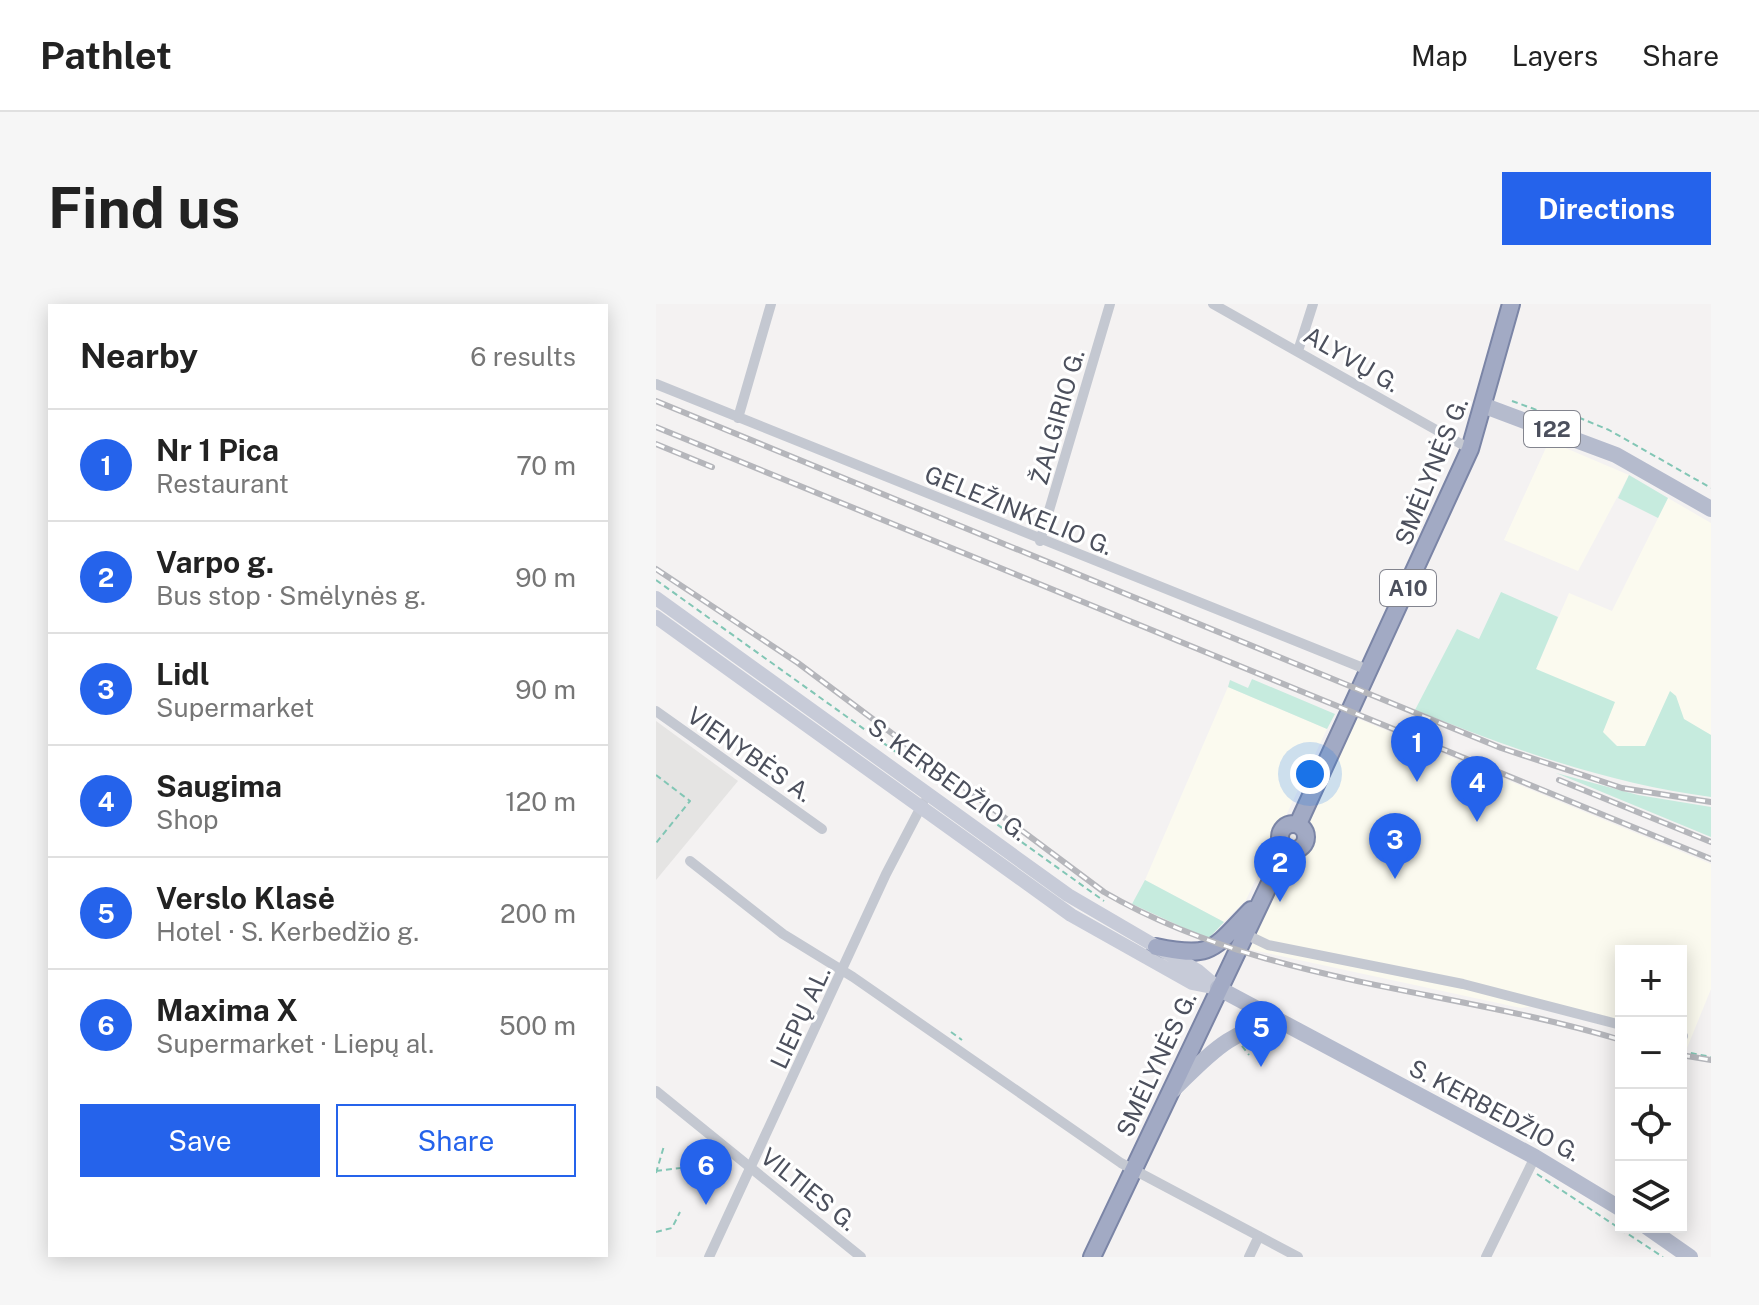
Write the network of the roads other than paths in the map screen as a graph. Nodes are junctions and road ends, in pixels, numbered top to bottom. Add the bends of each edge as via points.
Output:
1 (771, 304) edge
2 (1110, 304) edge
3 (1213, 304) edge
4 (1313, 304) edge
5 (1511, 304) edge
6 (1298, 351) junction
7 (656, 384) edge
8 (1485, 406) junction
9 (738, 418) junction
10 (1470, 449) junction
11 (1711, 509) edge
12 (1040, 541) junction
13 (656, 598) edge
14 (656, 617) edge
15 (1368, 670) junction
16 (656, 711) edge
17 (925, 801) junction
18 (822, 829) dead end
19 (690, 861) dead end
20 (1261, 900) junction
21 (1245, 934) junction
22 (1156, 947) junction
23 (844, 971) junction
24 (1218, 988) junction
25 (1615, 1023) edge
26 (1284, 1024) junction
27 (656, 1091) edge
28 (1168, 1094) junction
29 (1532, 1163) junction
30 (752, 1169) junction
31 (1132, 1171) junction
32 (1615, 1206) edge
33 (1656, 1233) edge
34 (1259, 1236) junction
35 (709, 1257) edge
36 (861, 1257) edge
37 (1092, 1257) edge
38 (1249, 1257) edge
39 (1298, 1257) edge
40 (1486, 1257) edge
41 (1690, 1257) edge

1 - 9 street
2 - 12 street, ŽALGIRIO G.
3 - 6 street, ALYVŲ G.
4 - 6 street
5 - 8 highway, SMĖLYNĖS G. / A10
6 - 10 street, ALYVŲ G.
7 - 9 street, GELEŽINKELIO G.
8 - 10 highway, SMĖLYNĖS G. / A10
8 - 11 main road, 122 via 1616,455
9 - 12 street, GELEŽINKELIO G.
10 - 15 highway, SMĖLYNĖS G. / A10
12 - 15 street, GELEŽINKELIO G.
13 - 17 main road, S. KERBEDŽIO G.
14 - 17 main road, S. KERBEDŽIO G.
15 - 20 highway, SMĖLYNĖS G. / A10 via 1298,824 1306,841 1298,850 1286,849
16 - 18 street, VIENYBĖS A.
17 - 22 main road, S. KERBEDŽIO G.
17 - 23 street, LIEPŲ AL.
17 - 24 main road, S. KERBEDŽIO G. via 1107,938 1192,983
19 - 23 street via 783,934
20 - 21 highway, SMĖLYNĖS G. / A10
20 - 22 highway via 1206,952
21 - 24 highway, SMĖLYNĖS G. / A10
21 - 25 street via 1268,945 1463,984
22 - 24 main road, S. KERBEDŽIO G.
23 - 30 street, LIEPŲ AL.
23 - 31 street
24 - 26 main road, S. KERBEDŽIO G.
24 - 28 highway, SMĖLYNĖS G. / A10
26 - 28 main road via 1254,1026 1237,1034
26 - 29 main road, S. KERBEDŽIO G.
27 - 30 street, VILTIES G.
28 - 31 highway, SMĖLYNĖS G. / A10
29 - 32 main road, S. KERBEDŽIO G.
29 - 40 street
30 - 35 street, LIEPŲ AL.
30 - 36 street, VILTIES G.
31 - 34 street
31 - 37 highway, SMĖLYNĖS G. / A10
33 - 41 main road
34 - 38 street
34 - 39 street

